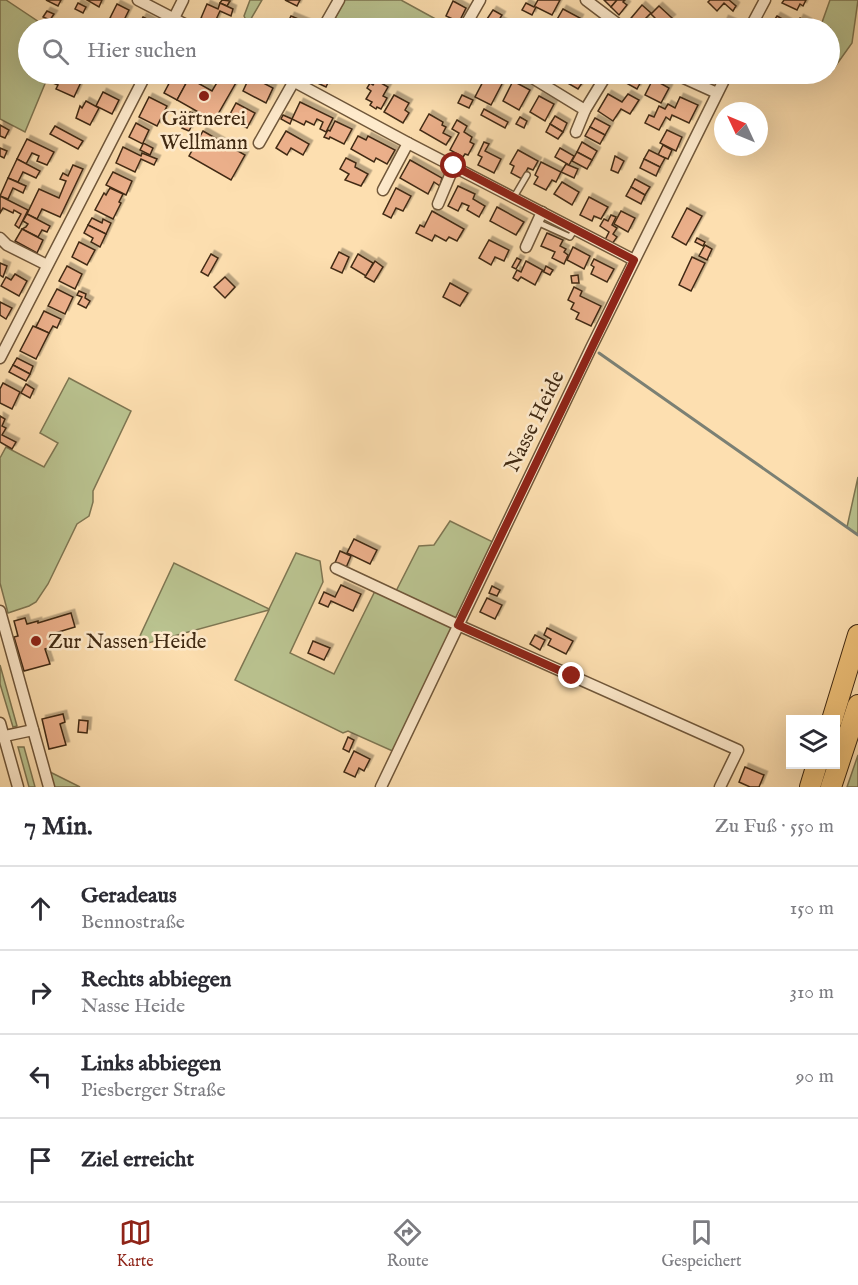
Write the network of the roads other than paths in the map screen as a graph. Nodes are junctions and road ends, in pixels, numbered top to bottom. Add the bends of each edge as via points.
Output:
1 (138, 0) edge
2 (183, 0) edge
3 (339, 0) edge
4 (480, 0) edge
5 (586, 0) edge
6 (765, 0) edge
7 (163, 18) edge
8 (174, 18) edge
9 (329, 18) edge
10 (470, 18) edge
11 (609, 18) edge
12 (755, 18) edge
13 (141, 84) edge
14 (292, 84) edge
15 (308, 84) edge
16 (542, 84) edge
17 (601, 84) edge
18 (697, 84) edge
19 (722, 84) edge
20 (717, 93) junction
21 (585, 110) junction
22 (576, 132) dead end
23 (259, 143) dead end
24 (408, 143) junction
25 (454, 166) junction
26 (528, 175) dead end
27 (383, 190) dead end
28 (514, 197) junction
29 (438, 204) dead end
30 (539, 217) junction
31 (0, 238) edge
32 (526, 247) dead end
33 (634, 260) junction
34 (47, 265) junction
35 (0, 358) edge
36 (336, 568) dead end
37 (0, 611) edge
38 (458, 625) junction
39 (858, 635) edge
40 (858, 705) edge
41 (834, 715) edge
42 (0, 723) edge
43 (33, 730) junction
44 (2, 737) edge
45 (816, 769) edge
46 (18, 787) edge
47 (49, 787) edge
48 (381, 787) edge
49 (720, 787) edge
50 (810, 787) edge
51 (831, 787) edge

1 - 7 street
2 - 8 street
3 - 9 street
4 - 10 street
5 - 11 street
6 - 12 street
13 - 34 street
14 - 23 street
15 - 24 street
16 - 21 street
17 - 21 street
18 - 20 street
19 - 20 street, Nasse Heide
20 - 33 street, Nasse Heide
21 - 22 street
24 - 25 street
24 - 27 street
25 - 28 street
25 - 29 street
26 - 28 lane
28 - 30 street
30 - 32 street
30 - 33 street via 575,229
31 - 34 street
33 - 38 street, Nasse Heide
34 - 35 street
36 - 38 street
37 - 43 street
38 - 48 street, Nasse Heide
38 - 49 street via 738,750
39 - 41 highway
40 - 51 highway
42 - 44 street
43 - 44 street
43 - 47 street
44 - 46 street
45 - 50 highway

